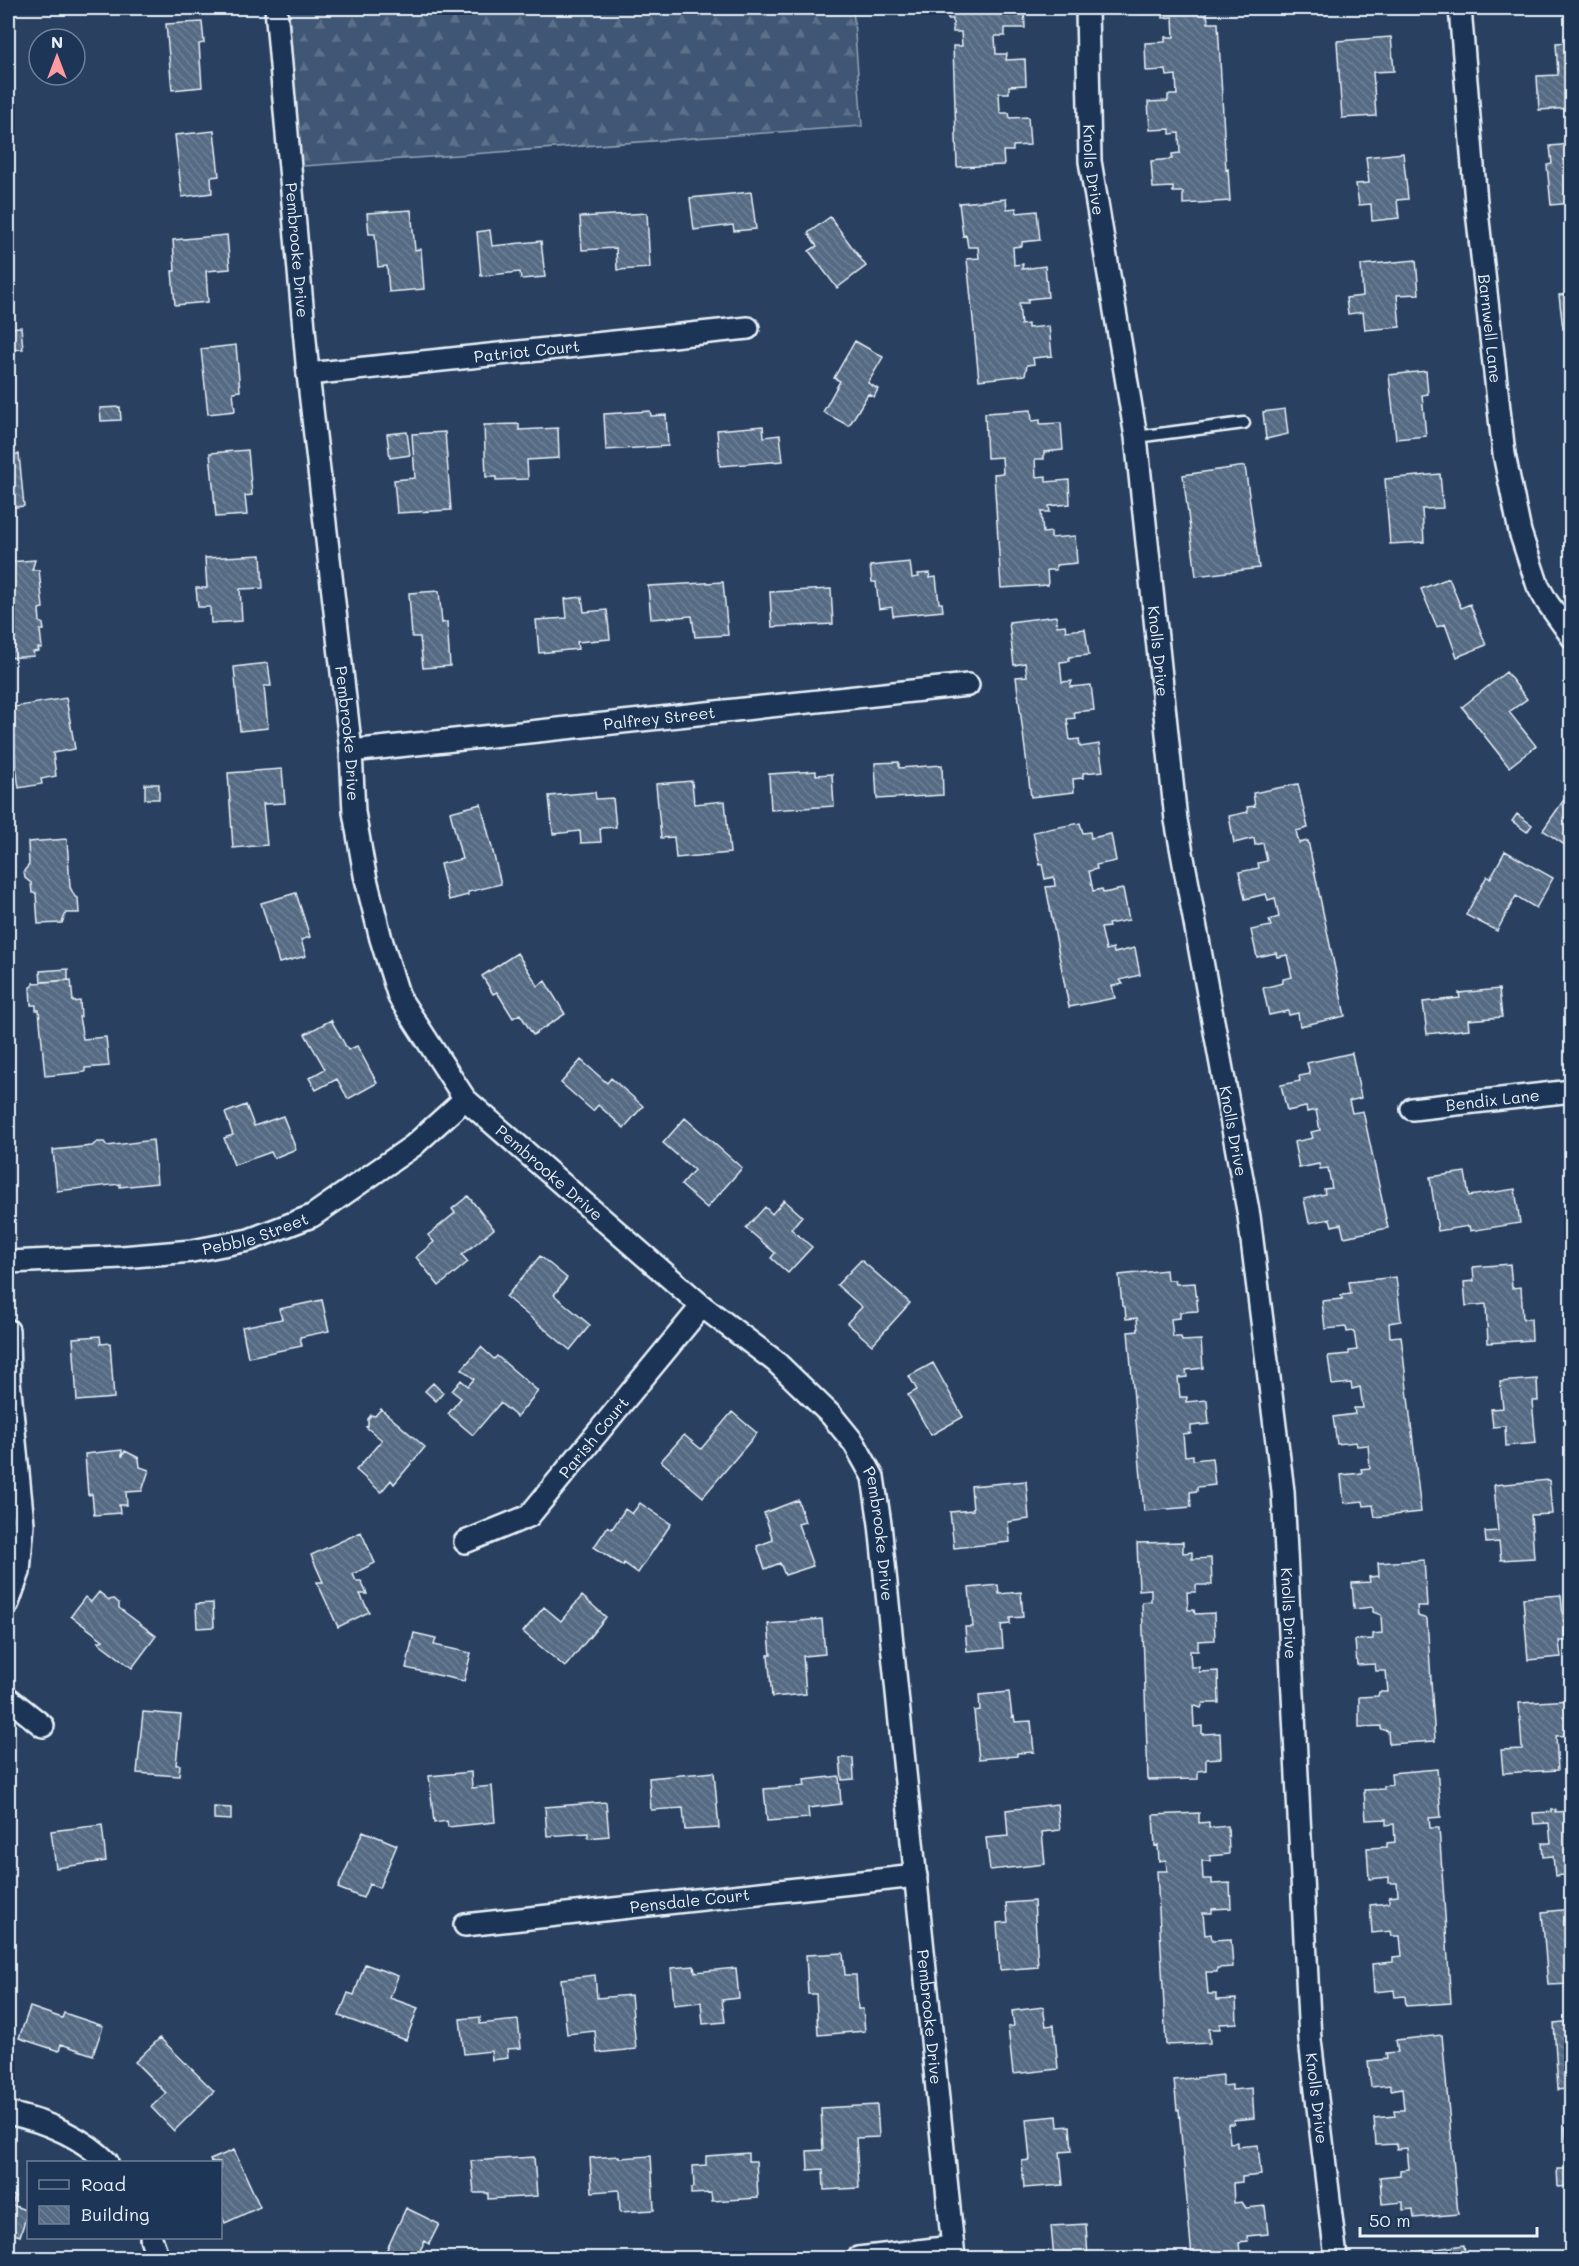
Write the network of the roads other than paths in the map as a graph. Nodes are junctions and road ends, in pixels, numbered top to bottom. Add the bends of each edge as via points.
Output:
1 (276, 8) edge
2 (1088, 8) edge
3 (1460, 8) edge
4 (748, 328) dead end
5 (308, 374) junction
6 (1244, 423) dead end
7 (1136, 437) junction
8 (1572, 637) edge
9 (969, 685) dead end
10 (351, 751) junction
11 (1572, 1091) edge
12 (465, 1099) junction
13 (1412, 1109) dead end
14 (8, 1262) edge
15 (702, 1306) junction
16 (8, 1330) edge
17 (465, 1542) dead end
18 (8, 1603) edge
19 (8, 1698) edge
20 (43, 1726) dead end
21 (916, 1876) junction
22 (465, 1925) dead end
23 (8, 2113) edge
24 (105, 2161) edge
25 (151, 2239) edge
26 (953, 2253) edge
27 (158, 2259) edge
28 (858, 2259) edge
29 (1336, 2259) edge

1 - 5 street, Pembrooke Drive
2 - 7 street, Knolls Drive via 1090,160
3 - 8 street, Barnwell Lane via 1476,202 1504,454 1515,515 1538,586
4 - 5 street, Patriot Court
5 - 10 street, Pembrooke Drive
6 - 7 lane
7 - 29 street, Knolls Drive via 1176,820 1249,1216 1283,1491 1310,2040
9 - 10 street, Palfrey Street
10 - 12 street, Pembrooke Drive via 354,812 365,875 399,997
11 - 13 street, Bendix Lane
12 - 14 street, Pebble Street via 413,1146 312,1216 249,1240 192,1251
12 - 15 street, Pembrooke Drive
15 - 17 street, Parish Court via 529,1516
15 - 21 street, Pembrooke Drive via 775,1361 832,1416 854,1443 873,1477
16 - 18 street via 23,1524 19,1572
19 - 20 street
21 - 22 street, Pensdale Court
21 - 26 street, Pembrooke Drive
23 - 24 street via 62,2130 94,2149
25 - 27 street
26 - 28 street

